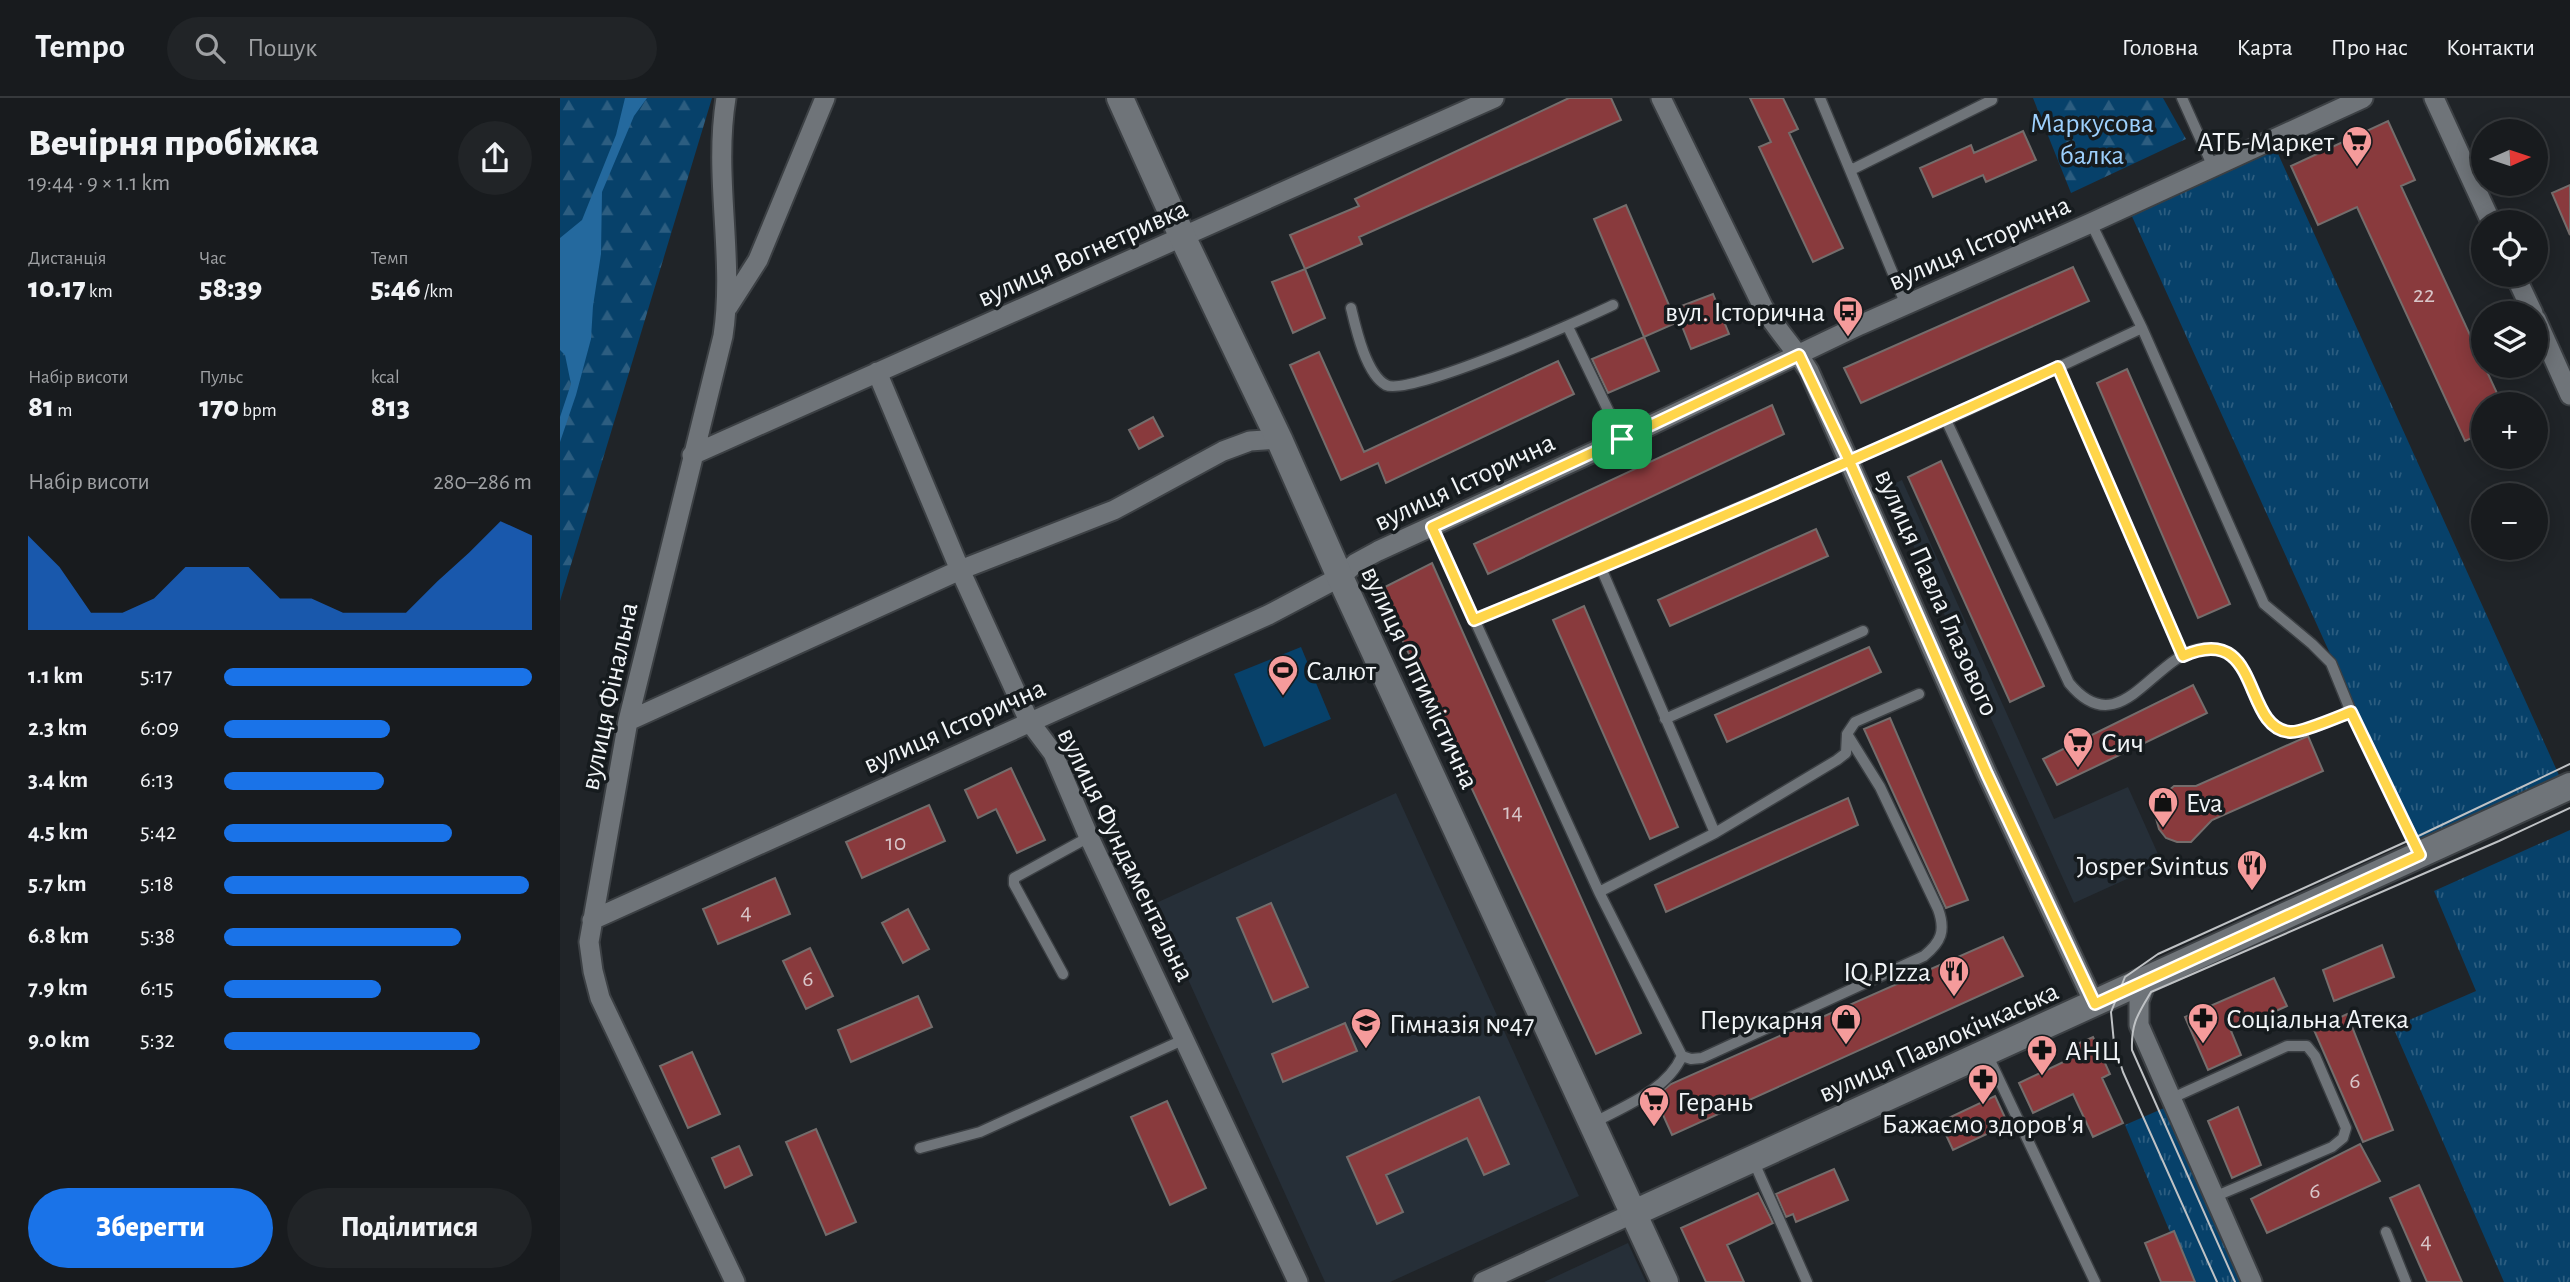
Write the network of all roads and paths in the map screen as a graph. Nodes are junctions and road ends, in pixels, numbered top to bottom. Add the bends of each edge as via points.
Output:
1 (726, 98) edge
2 (824, 98) edge
3 (1119, 98) edge
4 (1494, 98) edge
5 (1661, 98) edge
6 (1820, 98) edge
7 (2182, 98) edge
8 (2363, 98) edge
9 (2434, 98) edge
10 (1992, 100) dead end
11 (2214, 168) junction
12 (1851, 170) junction
13 (2485, 210) edge
14 (2091, 223) junction
15 (1183, 238) junction
16 (1613, 305) dead end
17 (1906, 305) junction
18 (728, 307) junction
19 (1351, 308) dead end
20 (1568, 327) junction
21 (2142, 328) junction
22 (2548, 343) edge
23 (1799, 355) junction
24 (2058, 367) junction
25 (877, 372) junction
26 (2567, 382) edge
27 (1946, 420) junction
28 (1279, 439) junction
29 (1622, 439) junction
30 (692, 455) junction
31 (1849, 460) junction
32 (1432, 527) junction
33 (1601, 568) junction
34 (960, 570) junction
35 (1340, 577) junction
36 (1474, 620) junction
37 (1863, 631) dead end
38 (2183, 656) junction
39 (1919, 694) dead end
40 (2351, 712) junction
41 (1665, 719) junction
42 (628, 721) junction
43 (1029, 721) junction
44 (1846, 734) junction
45 (2570, 786) edge
46 (1716, 833) junction
47 (1089, 837) junction
48 (2420, 855) junction
49 (1599, 892) junction
50 (592, 920) junction
51 (1063, 974) dead end
52 (2146, 982) junction
53 (2095, 1004) junction
54 (1185, 1039) junction
55 (1987, 1054) junction
56 (1682, 1056) junction
57 (2170, 1099) junction
58 (1592, 1123) junction
59 (920, 1148) dead end
60 (1753, 1160) junction
61 (2214, 1198) junction
62 (1634, 1213) junction
63 (2386, 1232) dead end
64 (735, 1282) edge
65 (1298, 1282) edge
66 (1483, 1282) edge
67 (1665, 1282) edge
68 (1807, 1282) edge
69 (2095, 1282) edge
70 (2252, 1282) edge
71 (2406, 1282) edge

1 - 18 street, вулиця Фінальна via 721,168
2 - 18 street, вулиця Фінальна via 758,260
3 - 15 street, вулиця Оптимістична
4 - 15 street, вулиця Вогнетривка
5 - 23 street, вулиця Павла Глазового via 1763,307
6 - 12 lane
7 - 11 lane
8 - 11 street, вулиця Історична
9 - 13 street
10 - 12 lane
11 - 14 street, вулиця Історична
12 - 17 lane
14 - 17 street, вулиця Історична
14 - 21 lane
15 - 25 street, вулиця Вогнетривка
15 - 28 street, вулиця Оптимістична
16 - 20 lane
17 - 23 street, вулиця Історична
18 - 30 street, вулиця Фінальна
19 - 20 lane via 1373,371 1390,387 1418,383
20 - 29 lane
21 - 24 lane
21 - 40 lane via 2264,604 2331,663
22 - 26 street
23 - 29 street, вулиця Історична
23 - 31 street, вулиця Павла Глазового
24 - 27 lane
24 - 38 lane
25 - 30 street, вулиця Вогнетривка
25 - 34 street, вулиця Фундаментальна
27 - 31 lane
27 - 38 lane via 2069,683 2079,695 2104,706 2124,699
28 - 34 street via 1250,441 1223,451 1114,510
28 - 35 street, вулиця Оптимістична
29 - 32 street, вулиця Історична
30 - 42 street, вулиця Фінальна
31 - 33 lane
31 - 53 street, вулиця Павла Глазового via 1987,774
32 - 35 street, вулиця Історична via 1367,556
32 - 36 lane
33 - 36 lane
33 - 41 lane
34 - 42 street
34 - 43 street, вулиця Фундаментальна
35 - 43 street, вулиця Історична via 1268,615
35 - 58 street, вулиця Оптимістична
36 - 49 lane
37 - 41 lane
38 - 40 lane via 2199,649 2232,655 2267,720 2277,729 2292,733
39 - 44 lane via 1855,722
40 - 48 lane
41 - 46 lane
42 - 50 street, вулиця Фінальна
43 - 47 street, вулиця Фундаментальна via 1053,753
43 - 50 street, вулиця Історична
44 - 46 lane via 1846,753 1837,761
44 - 56 lane via 1880,787 1938,909 1943,923 1937,946 1924,957 1702,1058
45 - 48 street, вулиця Павлокічкаська
46 - 49 lane
47 - 51 lane via 1014,878
47 - 54 street, вулиця Фундаментальна
48 - 52 street, вулиця Павлокічкаська
49 - 56 lane
50 - 64 street, вулиця Фінальна via 589,942 600,998
52 - 53 street, вулиця Павлокічкаська
52 - 57 street via 2139,1001 2140,1025
53 - 55 street, вулиця Павлокічкаська
54 - 59 lane via 980,1132
54 - 65 street, вулиця Фундаментальна
55 - 60 street, вулиця Павлокічкаська
55 - 69 lane
56 - 58 lane via 1657,1086
57 - 61 street
57 - 61 lane via 2287,1046 2306,1046 2315,1056 2346,1128 2343,1138 2332,1147
58 - 62 street, вулиця Оптимістична
60 - 62 street, вулиця Павлокічкаська
60 - 68 lane
61 - 70 street
62 - 66 street, вулиця Павлокічкаська
62 - 67 street, вулиця Оптимістична
63 - 71 lane

